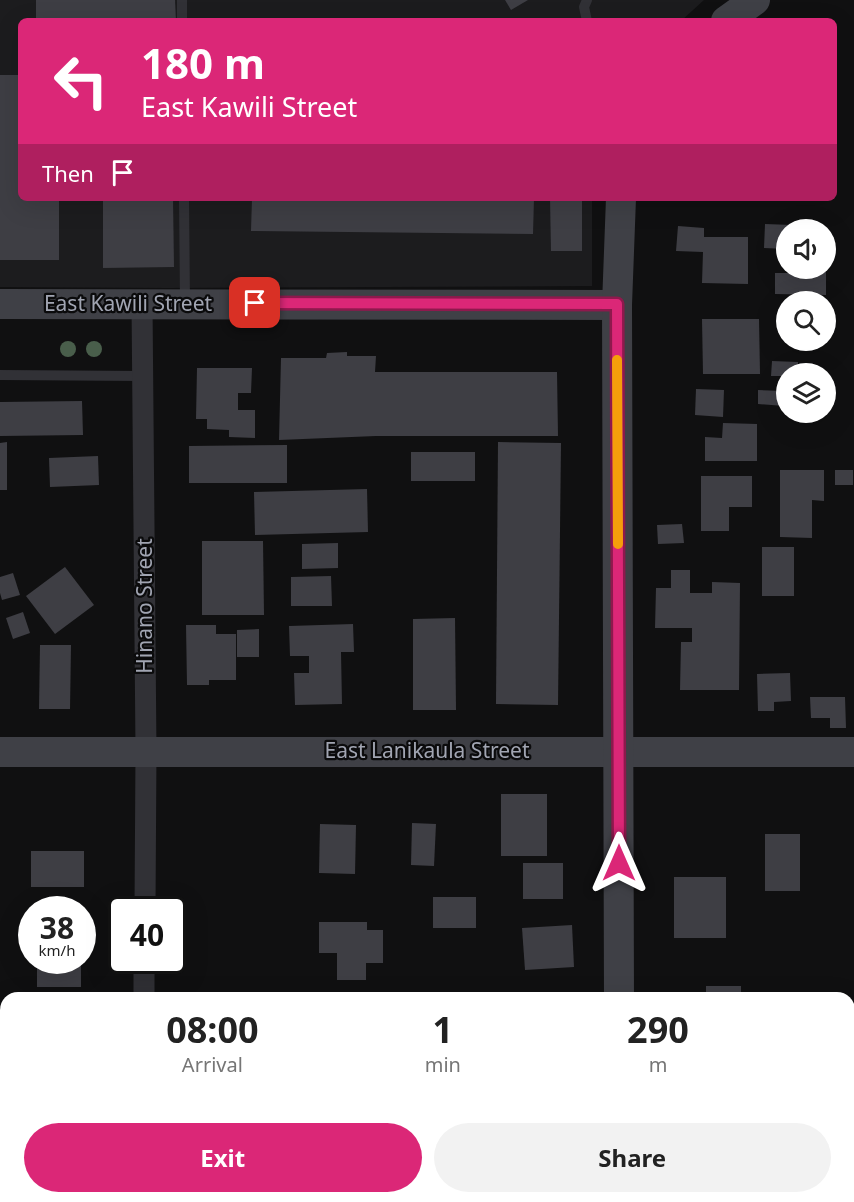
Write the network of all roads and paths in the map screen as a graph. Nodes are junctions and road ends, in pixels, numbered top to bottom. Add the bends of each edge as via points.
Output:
1 (182, 0) edge
2 (587, 0) edge
3 (182, 18) edge
4 (586, 18) edge
5 (184, 201) edge
6 (621, 201) edge
7 (142, 303) junction
8 (185, 303) junction
9 (0, 304) edge
10 (617, 304) junction
11 (0, 375) edge
12 (143, 376) junction
13 (146, 751) junction
14 (618, 751) junction
15 (0, 752) edge
16 (854, 752) edge
17 (145, 896) edge
18 (144, 974) edge
19 (144, 992) edge
20 (620, 992) edge

1 - 3 lane
2 - 4 lane
5 - 8 lane
6 - 10 street
7 - 8 street, East Kawili Street
7 - 9 street, East Kawili Street
7 - 12 street, Hinano Street
8 - 10 street, East Kawili Street
10 - 14 street
11 - 12 lane
12 - 13 street, Hinano Street
13 - 14 street, East Lanikaula Street
13 - 15 street, East Lanikaula Street
13 - 17 street, Hinano Street
14 - 16 street, East Lanikaula Street
14 - 20 street
18 - 19 street

